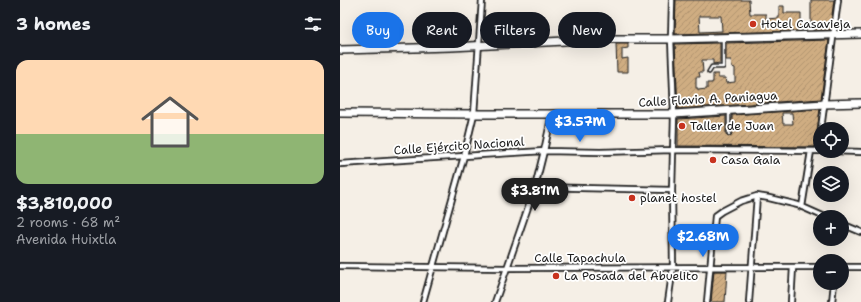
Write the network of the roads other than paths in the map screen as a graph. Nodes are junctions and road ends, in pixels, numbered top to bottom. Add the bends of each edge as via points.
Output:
1 (482, 0) edge
2 (672, 0) edge
3 (838, 0) edge
4 (833, 34) junction
5 (861, 34) edge
6 (723, 38) junction
7 (671, 39) junction
8 (479, 45) junction
9 (340, 50) edge
10 (709, 72) dead end
11 (861, 103) edge
12 (824, 104) junction
13 (729, 110) junction
14 (340, 113) edge
15 (474, 114) junction
16 (552, 114) junction
17 (674, 114) junction
18 (821, 122) edge
19 (729, 134) dead end
20 (673, 150) junction
21 (544, 151) junction
22 (810, 151) junction
23 (813, 151) edge
24 (849, 152) edge
25 (861, 152) edge
26 (464, 156) junction
27 (340, 164) edge
28 (535, 187) junction
29 (672, 190) junction
30 (757, 196) junction
31 (802, 207) junction
32 (813, 212) edge
33 (849, 227) edge
34 (861, 232) edge
35 (340, 266) edge
36 (673, 267) junction
37 (710, 267) junction
38 (752, 267) junction
39 (793, 267) junction
40 (813, 267) edge
41 (861, 267) edge
42 (433, 268) junction
43 (507, 268) junction
44 (849, 268) edge
45 (833, 290) edge
46 (423, 302) edge
47 (495, 302) edge
48 (668, 302) edge
49 (707, 302) edge
50 (749, 302) edge
51 (791, 302) edge
52 (832, 302) edge

1 - 8 street
2 - 7 street
3 - 4 street
4 - 5 street
4 - 6 street
4 - 12 street
6 - 7 street
6 - 10 lane via 723,67 712,67
7 - 8 street via 603,39
7 - 17 street
8 - 9 street
8 - 15 street
11 - 12 street, Calle Flavio A. Paniagua
12 - 13 street, Calle Flavio A. Paniagua
12 - 18 street
13 - 17 street, Calle Flavio A. Paniagua
13 - 19 lane
14 - 15 street, Calle Flavio A. Paniagua
15 - 16 street, Calle Flavio A. Paniagua
15 - 26 street
16 - 17 street, Calle Flavio A. Paniagua
16 - 21 street
17 - 20 street
20 - 21 street, Calle Ejército Nacional
20 - 22 street, Calle Ejército Nacional
20 - 29 street
21 - 26 street, Calle Ejército Nacional
21 - 28 street
22 - 23 street, Calle Ejército Nacional
22 - 31 street
24 - 25 street
26 - 27 street, Calle Ejército Nacional
26 - 42 street
28 - 29 street
28 - 43 street
29 - 36 street
30 - 31 street
30 - 37 street via 741,201 715,216
30 - 38 street
31 - 32 street
33 - 34 street
35 - 42 street, Calle Tapachula
36 - 37 street, Calle Tapachula
36 - 43 street, Calle Tapachula
36 - 48 street
37 - 38 street, Calle Tapachula
37 - 49 street
38 - 39 street, Calle Tapachula
38 - 50 street
39 - 40 street, Calle Tapachula
39 - 51 street
41 - 44 street
42 - 43 street, Calle Tapachula
42 - 46 street
43 - 47 street
45 - 52 street

